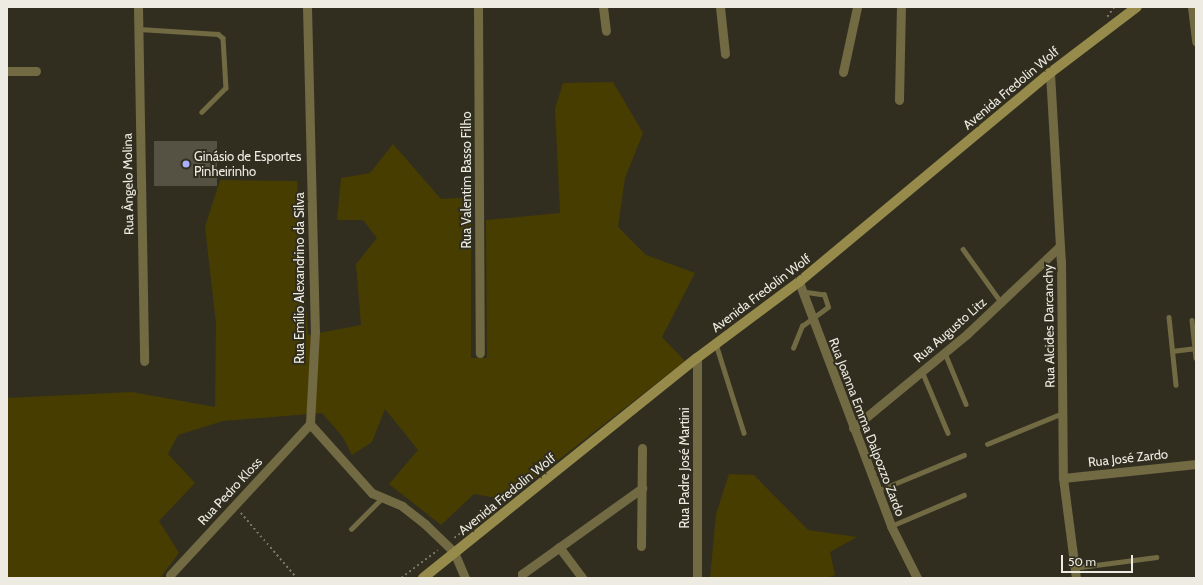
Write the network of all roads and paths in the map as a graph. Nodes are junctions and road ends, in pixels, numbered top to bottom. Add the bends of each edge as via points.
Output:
1 (138, 7) edge
2 (307, 7) edge
3 (478, 7) edge
4 (603, 7) edge
5 (720, 7) edge
6 (857, 7) edge
7 (901, 7) edge
8 (1121, 7) edge
9 (1137, 7) edge
10 (1191, 9) edge
11 (1111, 24) junction
12 (139, 29) junction
13 (606, 31) dead end
14 (1196, 42) edge
15 (725, 54) dead end
16 (7, 71) edge
17 (36, 71) dead end
18 (843, 72) dead end
19 (1050, 73) junction
20 (899, 100) dead end
21 (202, 112) dead end
22 (1060, 246) junction
23 (963, 249) dead end
24 (799, 282) junction
25 (802, 292) junction
26 (1001, 302) junction
27 (1169, 317) dead end
28 (812, 318) junction
29 (1192, 320) dead end
30 (716, 344) junction
31 (793, 348) dead end
32 (1195, 348) edge
33 (1172, 351) junction
34 (480, 353) dead end
35 (945, 353) junction
36 (698, 358) junction
37 (1196, 358) edge
38 (144, 361) dead end
39 (922, 371) junction
40 (1176, 385) dead end
41 (966, 404) dead end
42 (1063, 413) junction
43 (310, 424) junction
44 (853, 428) junction
45 (744, 433) dead end
46 (948, 433) dead end
47 (987, 444) dead end
48 (642, 448) dead end
49 (964, 455) dead end
50 (1196, 464) edge
51 (1064, 478) junction
52 (642, 488) junction
53 (878, 491) junction
54 (964, 496) dead end
55 (382, 498) junction
56 (234, 505) junction
57 (892, 526) junction
58 (351, 529) dead end
59 (641, 546) dead end
60 (559, 548) junction
61 (454, 552) junction
62 (1156, 557) dead end
63 (1073, 568) junction
64 (170, 576) dead end
65 (297, 578) edge
66 (423, 578) edge
67 (465, 578) edge
68 (522, 578) edge
69 (582, 578) edge
70 (697, 578) edge
71 (917, 578) edge
72 (1076, 578) edge

1 - 12 street, Rua Ângelo Molina
2 - 43 street, Rua Emílio Alexandrino da Silva via 315,331
3 - 34 street, Rua Valentim Basso Filho
4 - 13 street
5 - 15 street
6 - 18 street
7 - 20 street
8 - 11 main road, Avenida Fredolin Wolf
9 - 11 main road, Avenida Fredolin Wolf
10 - 14 street
11 - 19 main road, Avenida Fredolin Wolf
12 - 21 lane via 218,34 224,38 226,88
12 - 38 street, Rua Ângelo Molina
16 - 17 street
19 - 22 street, Rua Alcides Darcanchy
19 - 24 main road, Avenida Fredolin Wolf
22 - 26 street, Rua Augusto Litz
22 - 42 street, Rua Alcides Darcanchy
23 - 26 lane
24 - 25 street, Rua Joanna Emma Dalpozzo Zardo
24 - 30 main road, Avenida Fredolin Wolf
25 - 28 street, Rua Joanna Emma Dalpozzo Zardo
25 - 28 lane via 818,292 828,300 825,312
26 - 35 street, Rua Augusto Litz
27 - 33 lane
28 - 31 lane via 798,332
28 - 44 street, Rua Joanna Emma Dalpozzo Zardo
29 - 32 lane
30 - 36 main road, Avenida Fredolin Wolf
30 - 45 lane
32 - 33 lane
32 - 37 lane
33 - 40 lane
35 - 39 street, Rua Augusto Litz
35 - 41 lane
36 - 61 main road, Avenida Fredolin Wolf
36 - 70 street, Rua Padre José Martini
39 - 44 street, Rua Augusto Litz
39 - 46 lane
42 - 47 lane
42 - 51 street, Rua Alcides Darcanchy
43 - 55 street via 372,492
43 - 56 street, Rua Pedro Kloss
44 - 53 street, Rua Joanna Emma Dalpozzo Zardo
48 - 52 street
49 - 53 lane
50 - 51 street, Rua José Zardo
51 - 63 street, Rua Alcides Darcanchy
52 - 59 street
52 - 60 street
53 - 57 street, Rua Joanna Emma Dalpozzo Zardo
54 - 57 lane
55 - 58 lane
55 - 61 street via 402,506
56 - 64 street, Rua Pedro Kloss
56 - 65 path
57 - 71 street, Rua Joanna Emma Dalpozzo Zardo
60 - 68 street
60 - 69 street
61 - 66 main road, Avenida Fredolin Wolf
61 - 67 street
62 - 63 lane
63 - 72 street, Rua Alcides Darcanchy

